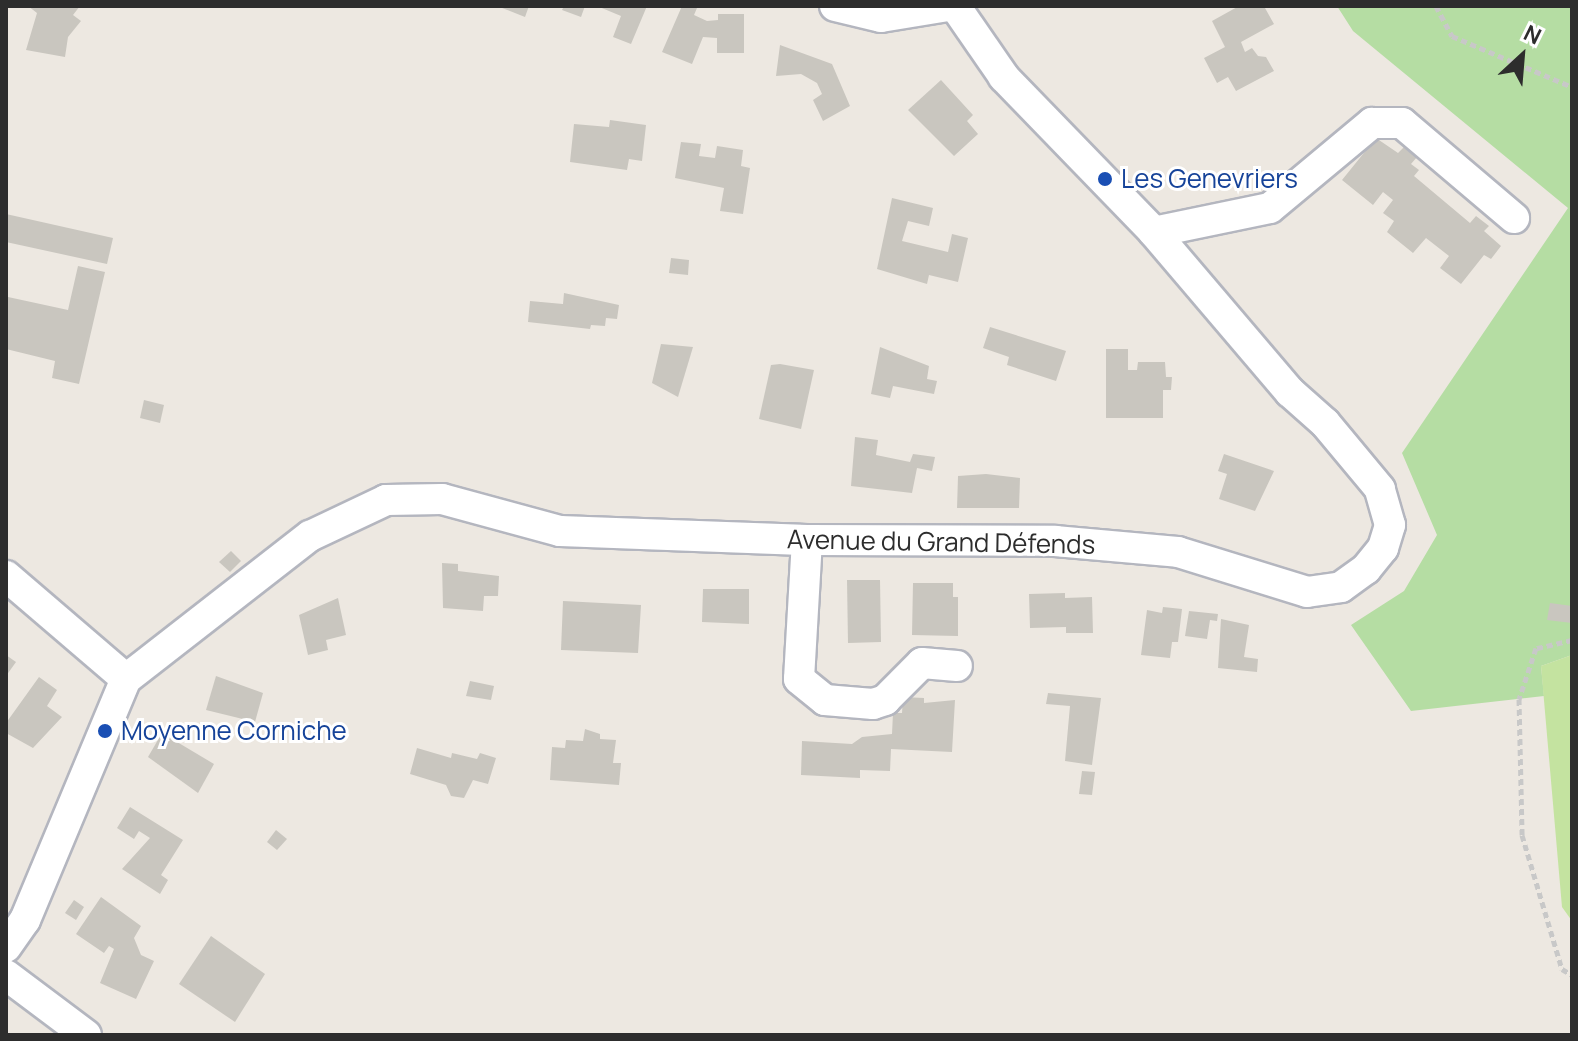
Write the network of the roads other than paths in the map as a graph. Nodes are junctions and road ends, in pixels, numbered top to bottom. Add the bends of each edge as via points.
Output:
1 (835, 6) edge
2 (948, 6) edge
3 (955, 6) edge
4 (1514, 218) dead end
5 (1154, 232) junction
6 (807, 540) junction
7 (6, 576) edge
8 (957, 666) dead end
9 (126, 679) junction
10 (6, 947) edge
11 (6, 975) edge
12 (86, 1035) edge

1 - 2 street via 881,17
3 - 5 street, Avenue du Grand Défends via 1004,77
4 - 5 street via 1402,123 1372,123 1270,208
5 - 6 street, Avenue du Grand Défends via 1380,489 1390,525 1383,548 1366,569 1341,587 1307,592 1163,551 1055,541
6 - 8 street via 799,679 825,700 873,704 885,700 922,663
6 - 9 street, Avenue du Grand Défends via 560,531 442,499 386,500 310,536
7 - 9 street
9 - 10 street, Avenue du Grand Défends via 25,920
11 - 12 street

